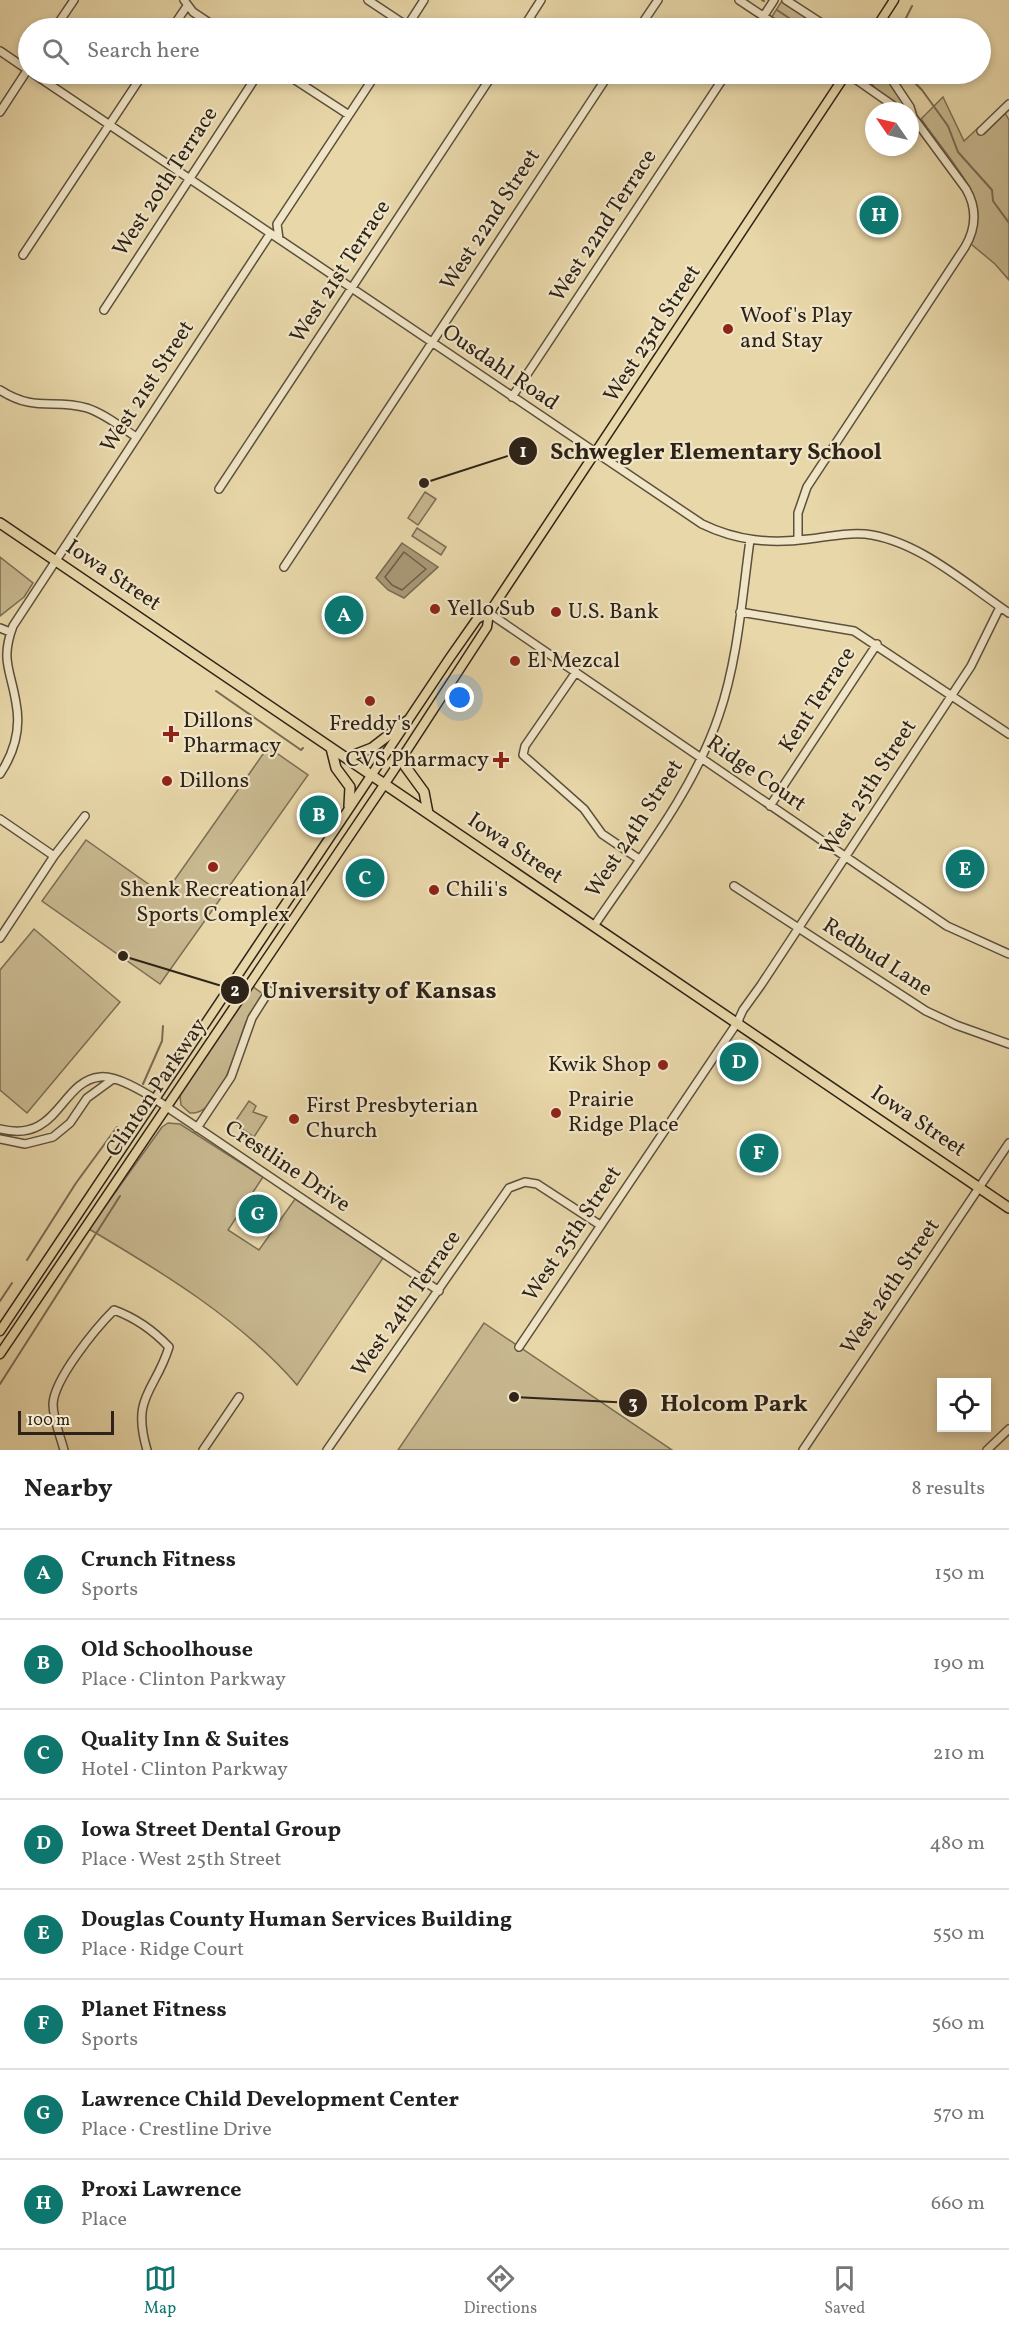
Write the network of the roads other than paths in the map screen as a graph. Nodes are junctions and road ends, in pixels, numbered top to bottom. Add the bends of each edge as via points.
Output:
1 (74, 0) edge
2 (368, 0) edge
3 (424, 0) edge
4 (542, 0) edge
5 (658, 0) edge
6 (738, 0) edge
7 (774, 0) edge
8 (786, 0) edge
9 (894, 0) edge
10 (186, 3) edge
11 (763, 16) junction
12 (62, 18) edge
13 (178, 18) edge
14 (205, 18) edge
15 (393, 18) edge
16 (412, 18) edge
17 (530, 18) edge
18 (646, 18) edge
19 (766, 18) edge
20 (814, 18) edge
21 (882, 18) edge
22 (0, 51) edge
23 (18, 63) edge
24 (19, 84) edge
25 (49, 84) edge
26 (136, 84) edge
27 (251, 84) edge
28 (301, 84) edge
29 (369, 84) edge
30 (486, 84) edge
31 (602, 84) edge
32 (719, 84) edge
33 (840, 84) edge
34 (862, 84) edge
35 (895, 84) edge
36 (888, 102) edge
37 (907, 102) edge
38 (1009, 104) edge
39 (0, 112) edge
40 (349, 115) junction
41 (109, 125) junction
42 (919, 126) edge
43 (981, 131) dead end
44 (189, 179) junction
45 (277, 224) junction
46 (262, 229) junction
47 (270, 234) junction
48 (280, 240) junction
49 (23, 255) dead end
50 (351, 289) junction
51 (104, 310) dead end
52 (432, 343) junction
53 (0, 390) edge
54 (512, 398) junction
55 (136, 437) junction
56 (595, 454) junction
57 (219, 489) dead end
58 (0, 522) edge
59 (750, 540) junction
60 (798, 540) junction
61 (56, 560) junction
62 (284, 567) dead end
63 (1000, 607) junction
64 (740, 612) junction
65 (1009, 613) edge
66 (489, 614) junction
67 (0, 628) edge
68 (10, 632) junction
69 (877, 644) junction
70 (576, 672) junction
71 (952, 695) junction
72 (407, 721) junction
73 (1009, 734) edge
74 (331, 748) junction
75 (403, 756) junction
76 (346, 758) junction
77 (701, 758) junction
78 (0, 774) edge
79 (370, 774) junction
80 (384, 784) junction
81 (349, 806) junction
82 (770, 806) junction
83 (428, 813) junction
84 (85, 816) dead end
85 (0, 819) edge
86 (54, 856) junction
87 (846, 857) junction
88 (639, 859) junction
89 (734, 886) dead end
90 (594, 926) junction
91 (798, 928) junction
92 (0, 938) edge
93 (1009, 954) edge
94 (269, 992) dead end
95 (737, 1023) junction
96 (1009, 1044) edge
97 (113, 1079) junction
98 (155, 1099) junction
99 (166, 1107) junction
100 (197, 1128) junction
101 (0, 1129) edge
102 (0, 1139) edge
103 (1009, 1143) edge
104 (979, 1187) junction
105 (1009, 1208) edge
106 (600, 1225) junction
107 (439, 1292) junction
108 (0, 1331) edge
109 (519, 1347) dead end
110 (0, 1354) edge
111 (239, 1397) dead end
112 (1009, 1428) edge
113 (64, 1450) edge
114 (147, 1450) edge
115 (203, 1450) edge
116 (327, 1450) edge
117 (803, 1450) edge
118 (987, 1450) edge

1 - 12 street
2 - 15 street
3 - 16 street
4 - 17 street
5 - 18 street
6 - 11 street
7 - 11 street
8 - 20 street
9 - 21 main road
10 - 13 street
10 - 14 street
11 - 19 street
22 - 23 street
24 - 39 street
25 - 41 street, Ousdahl Road
26 - 41 street
27 - 44 street, West 20th Terrace
28 - 40 street
29 - 40 street
30 - 50 street, West 21st Terrace
31 - 52 street, West 22nd Street
32 - 54 street, West 22nd Terrace
33 - 56 main road, West 23rd Street
34 - 36 street
35 - 37 street
38 - 43 street
40 - 45 street
41 - 44 street, Ousdahl Road
41 - 49 street
42 - 60 street via 966,189 974,212 972,234 804,493 798,513
44 - 46 street, Ousdahl Road
44 - 51 street, West 20th Terrace
45 - 46 street
45 - 48 street
46 - 47 street, Ousdahl Road
47 - 48 street, Ousdahl Road
47 - 55 street, West 21st Street
48 - 50 street, Ousdahl Road
50 - 52 street, Ousdahl Road
50 - 57 street, West 21st Terrace
52 - 54 street, Ousdahl Road
52 - 62 street, West 22nd Street
53 - 55 street via 26,403 87,408
54 - 56 street, Ousdahl Road
55 - 61 street, West 21st Street
56 - 59 street, Ousdahl Road via 702,524
56 - 66 main road, West 23rd Street
58 - 61 highway, Iowa Street
59 - 60 street, Ousdahl Road
59 - 64 street, West 24th Street
60 - 63 street, Ousdahl Road via 857,534 892,540 921,553
61 - 68 street, West 21st Street
61 - 74 highway, Iowa Street
63 - 65 street, Ousdahl Road
63 - 71 street, West 25th Street via 981,649
64 - 69 street via 847,629
64 - 77 street, West 24th Street via 724,699
66 - 70 street, Ridge Court
66 - 72 main road, West 23rd Street via 477,619
66 - 75 main road, West 23rd Street via 487,627
67 - 68 street
68 - 78 street via 5,666 16,702 18,727 12,752
69 - 71 street
69 - 82 street, Kent Terrace
70 - 77 street, Ridge Court
70 - 88 street via 525,746 523,755 584,809 602,834
71 - 73 street
71 - 87 street, West 25th Street
72 - 76 highway via 379,743
72 - 79 main road, West 23rd Street
74 - 76 highway, Iowa Street
74 - 81 highway via 336,768 350,787
75 - 80 main road, West 23rd Street
75 - 83 highway via 405,766 423,792
76 - 79 highway, Iowa Street
77 - 82 street, Ridge Court
77 - 88 street, West 24th Street
79 - 80 highway, Iowa Street
79 - 81 main road, Clinton Parkway
80 - 83 highway, Iowa Street
80 - 99 main road, Clinton Parkway
81 - 98 main road, Clinton Parkway
82 - 87 street, Ridge Court
83 - 90 highway, Iowa Street
84 - 86 street
85 - 86 street
86 - 92 street
87 - 91 street, West 25th Street
87 - 93 street, Ridge Court via 955,931
88 - 90 street, West 24th Street
89 - 91 street, Redbud Lane
90 - 95 highway, Iowa Street
91 - 95 street, West 25th Street
91 - 96 street, Redbud Lane via 926,1011
94 - 100 street via 252,1018 231,1077
95 - 104 highway, Iowa Street
95 - 106 street, West 25th Street
97 - 98 street, Crestline Drive
97 - 101 street via 102,1076 87,1081 50,1119 35,1128 15,1132
97 - 102 street via 87,1098 70,1123 53,1137 25,1144
98 - 99 street, Crestline Drive
98 - 108 main road, Clinton Parkway
99 - 100 street, Crestline Drive
99 - 110 main road, Clinton Parkway
100 - 107 street, Crestline Drive
103 - 104 street, West 26th Street
104 - 105 highway, Iowa Street
104 - 117 street, West 26th Street
106 - 107 street, West 24th Terrace via 541,1185 519,1183 506,1191
106 - 109 street, West 25th Street
107 - 116 street, West 24th Terrace
111 - 115 street
112 - 118 street
113 - 114 street via 54,1413 56,1389 97,1328 114,1310 139,1321 169,1347 141,1411

